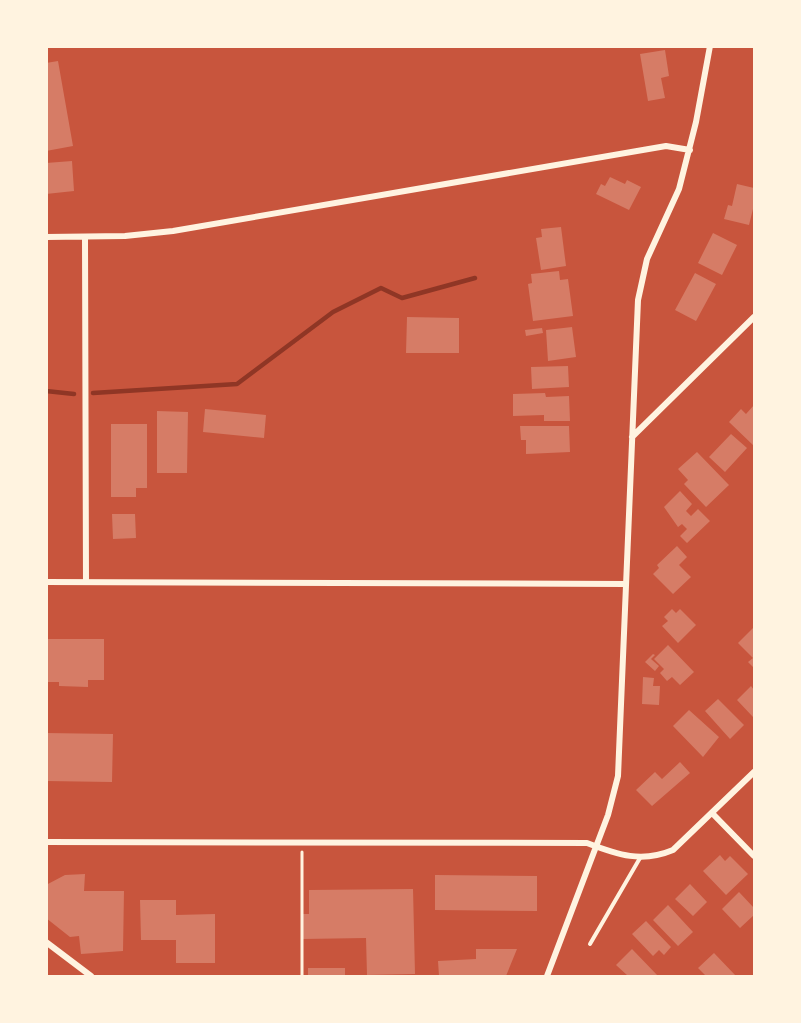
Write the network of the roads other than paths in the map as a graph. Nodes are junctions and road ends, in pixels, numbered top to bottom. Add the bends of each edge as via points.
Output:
1 (710, 46) edge
2 (690, 150) junction
3 (46, 237) edge
4 (85, 237) junction
5 (754, 317) edge
6 (632, 437) junction
7 (46, 582) edge
8 (86, 582) junction
9 (626, 584) junction
10 (754, 772) edge
11 (712, 813) junction
12 (46, 842) edge
13 (597, 847) junction
14 (754, 856) edge
15 (640, 858) junction
16 (46, 942) edge
17 (590, 944) dead end
18 (92, 976) edge
19 (547, 976) edge

1 - 2 street
2 - 4 street via 666,146 173,231
2 - 6 street via 679,189 641,279
3 - 4 street
4 - 8 street
5 - 6 street
6 - 9 street
7 - 8 street
8 - 9 street
9 - 13 street via 618,776
10 - 11 street
11 - 14 street
11 - 15 street via 673,850
12 - 13 street via 587,843
13 - 15 street
13 - 19 street
15 - 17 lane
16 - 18 street

